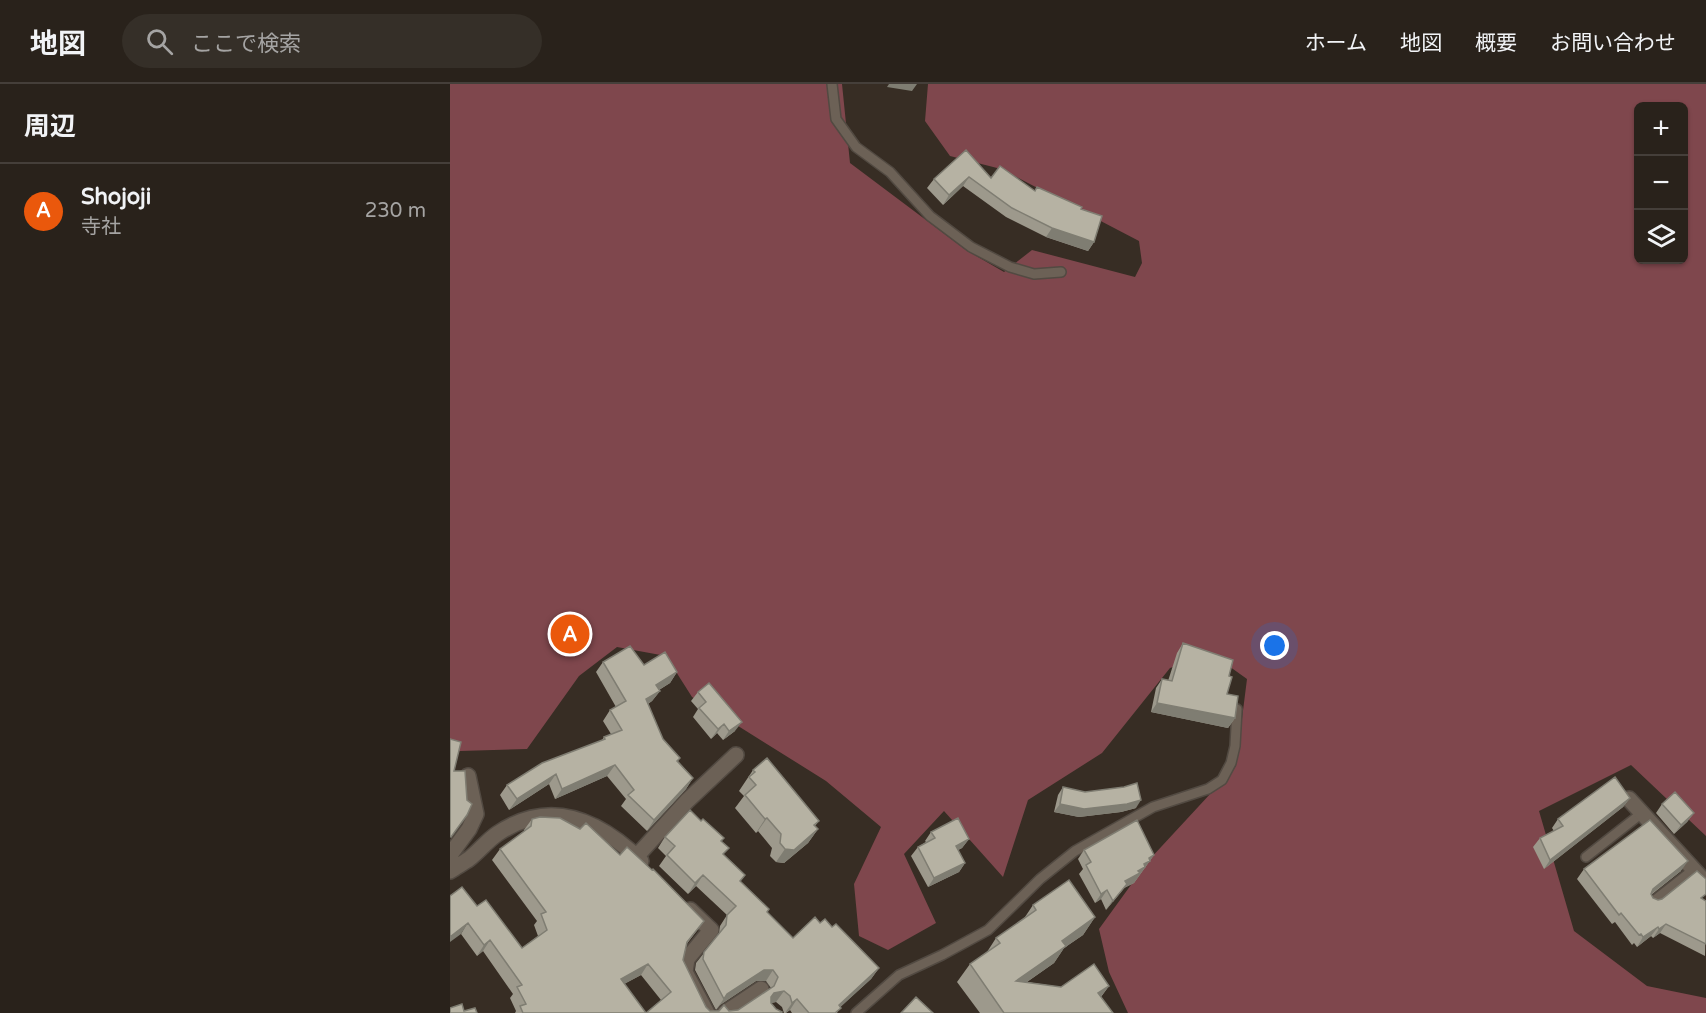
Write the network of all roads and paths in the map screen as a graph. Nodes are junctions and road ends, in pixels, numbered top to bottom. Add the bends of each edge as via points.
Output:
1 (832, 84) edge
2 (1061, 272) dead end
3 (1237, 709) edge
4 (736, 755) dead end
5 (468, 776) edge
6 (1629, 799) edge
7 (1641, 813) junction
8 (450, 855) edge
9 (1586, 856) dead end
10 (636, 857) junction
11 (1693, 870) junction
12 (450, 872) edge
13 (653, 873) edge
14 (1706, 883) edge
15 (678, 898) edge
16 (1651, 903) edge
17 (761, 989) dead end
18 (707, 1013) edge
19 (725, 1013) edge
20 (856, 1013) edge

1 - 2 lane via 836,119 849,138 890,172 930,216 971,247 1010,267 1034,274
3 - 20 lane via 1233,754 1222,780 1208,789 1153,807 1075,851 987,930 899,975
4 - 10 street
5 - 8 street via 476,814
6 - 7 street
7 - 9 lane
7 - 11 street
10 - 12 street via 600,829 572,818 544,815 519,821
10 - 13 street
11 - 14 street
11 - 16 lane
15 - 18 street via 711,930 687,959 685,972
17 - 19 street

